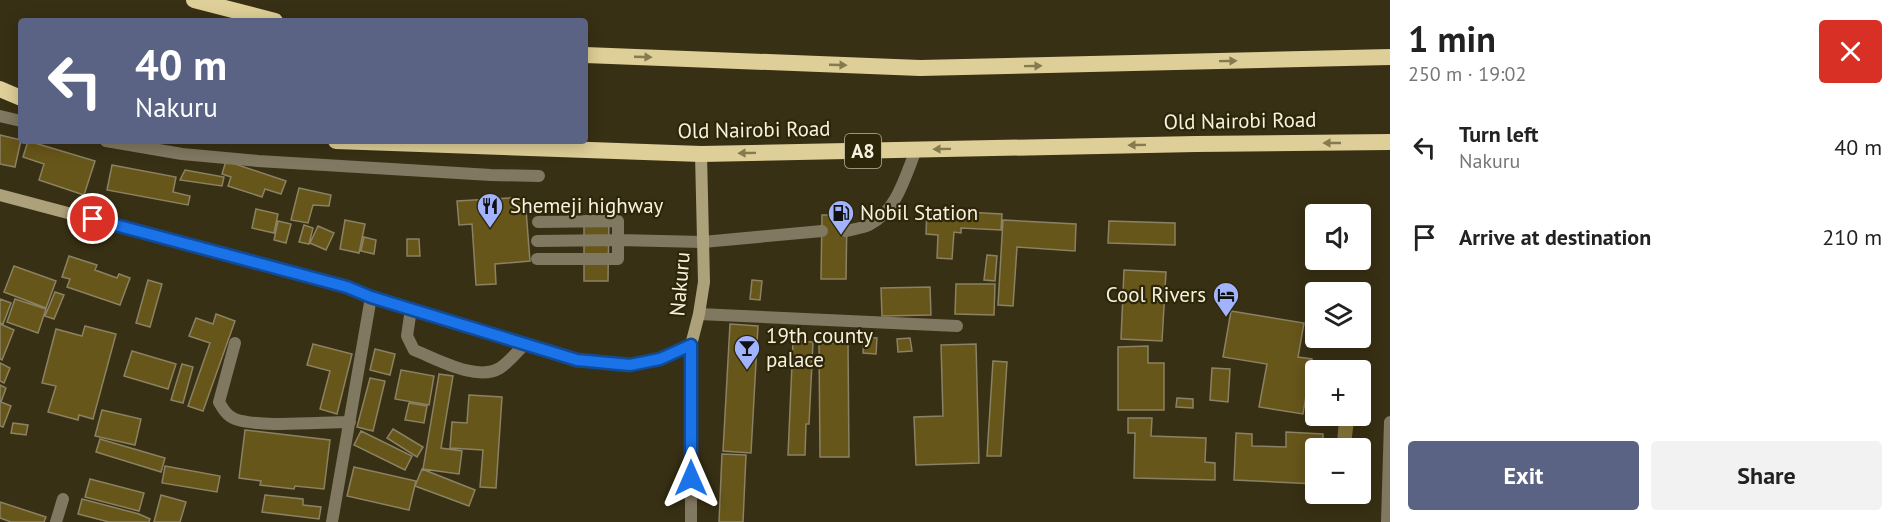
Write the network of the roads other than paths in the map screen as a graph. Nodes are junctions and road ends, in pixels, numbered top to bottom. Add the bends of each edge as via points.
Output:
1 (194, 0) edge
2 (263, 18) edge
3 (588, 55) edge
4 (1390, 57) edge
5 (0, 89) edge
6 (18, 97) edge
7 (0, 116) edge
8 (18, 120) edge
9 (1390, 142) edge
10 (124, 144) edge
11 (420, 144) edge
12 (916, 150) junction
13 (701, 154) junction
14 (539, 176) dead end
15 (0, 195) edge
16 (538, 222) dead end
17 (822, 231) dead end
18 (846, 231) dead end
19 (618, 240) junction
20 (537, 242) dead end
21 (703, 242) junction
22 (537, 260) dead end
23 (371, 297) junction
24 (411, 309) junction
25 (699, 314) junction
26 (957, 326) dead end
27 (235, 343) dead end
28 (525, 344) junction
29 (691, 345) junction
30 (350, 422) junction
31 (1390, 422) edge
32 (63, 499) dead end
33 (56, 522) edge
34 (332, 522) edge
35 (691, 522) edge
36 (1387, 522) edge

1 - 2 highway
3 -> 4 highway via 920,68
5 - 6 highway
7 - 8 street
9 -> 12 highway, Old Nairobi Road / A8
10 - 14 street via 258,161
11 - 13 highway, Old Nairobi Road / A8
12 -> 13 highway, Old Nairobi Road / A8
12 - 18 street via 895,200 884,215 869,225
13 - 21 main road, Nakuru
15 - 23 main road, Nakuru via 347,287
16 - 19 street via 618,221
17 - 21 street
19 - 20 street
19 - 21 street
19 - 22 street via 618,259
21 - 25 main road, Nakuru via 704,282
23 - 24 main road, Nakuru
23 - 30 street
24 - 28 main road, Nakuru
24 - 28 street via 407,336 414,350 478,374 500,369
25 - 26 street
25 - 29 main road, Nakuru
27 - 30 street via 219,402 234,419 262,423
28 - 29 main road, Nakuru via 577,360 630,365 660,359
29 - 35 street
30 - 34 street
31 - 36 street
32 - 33 street

